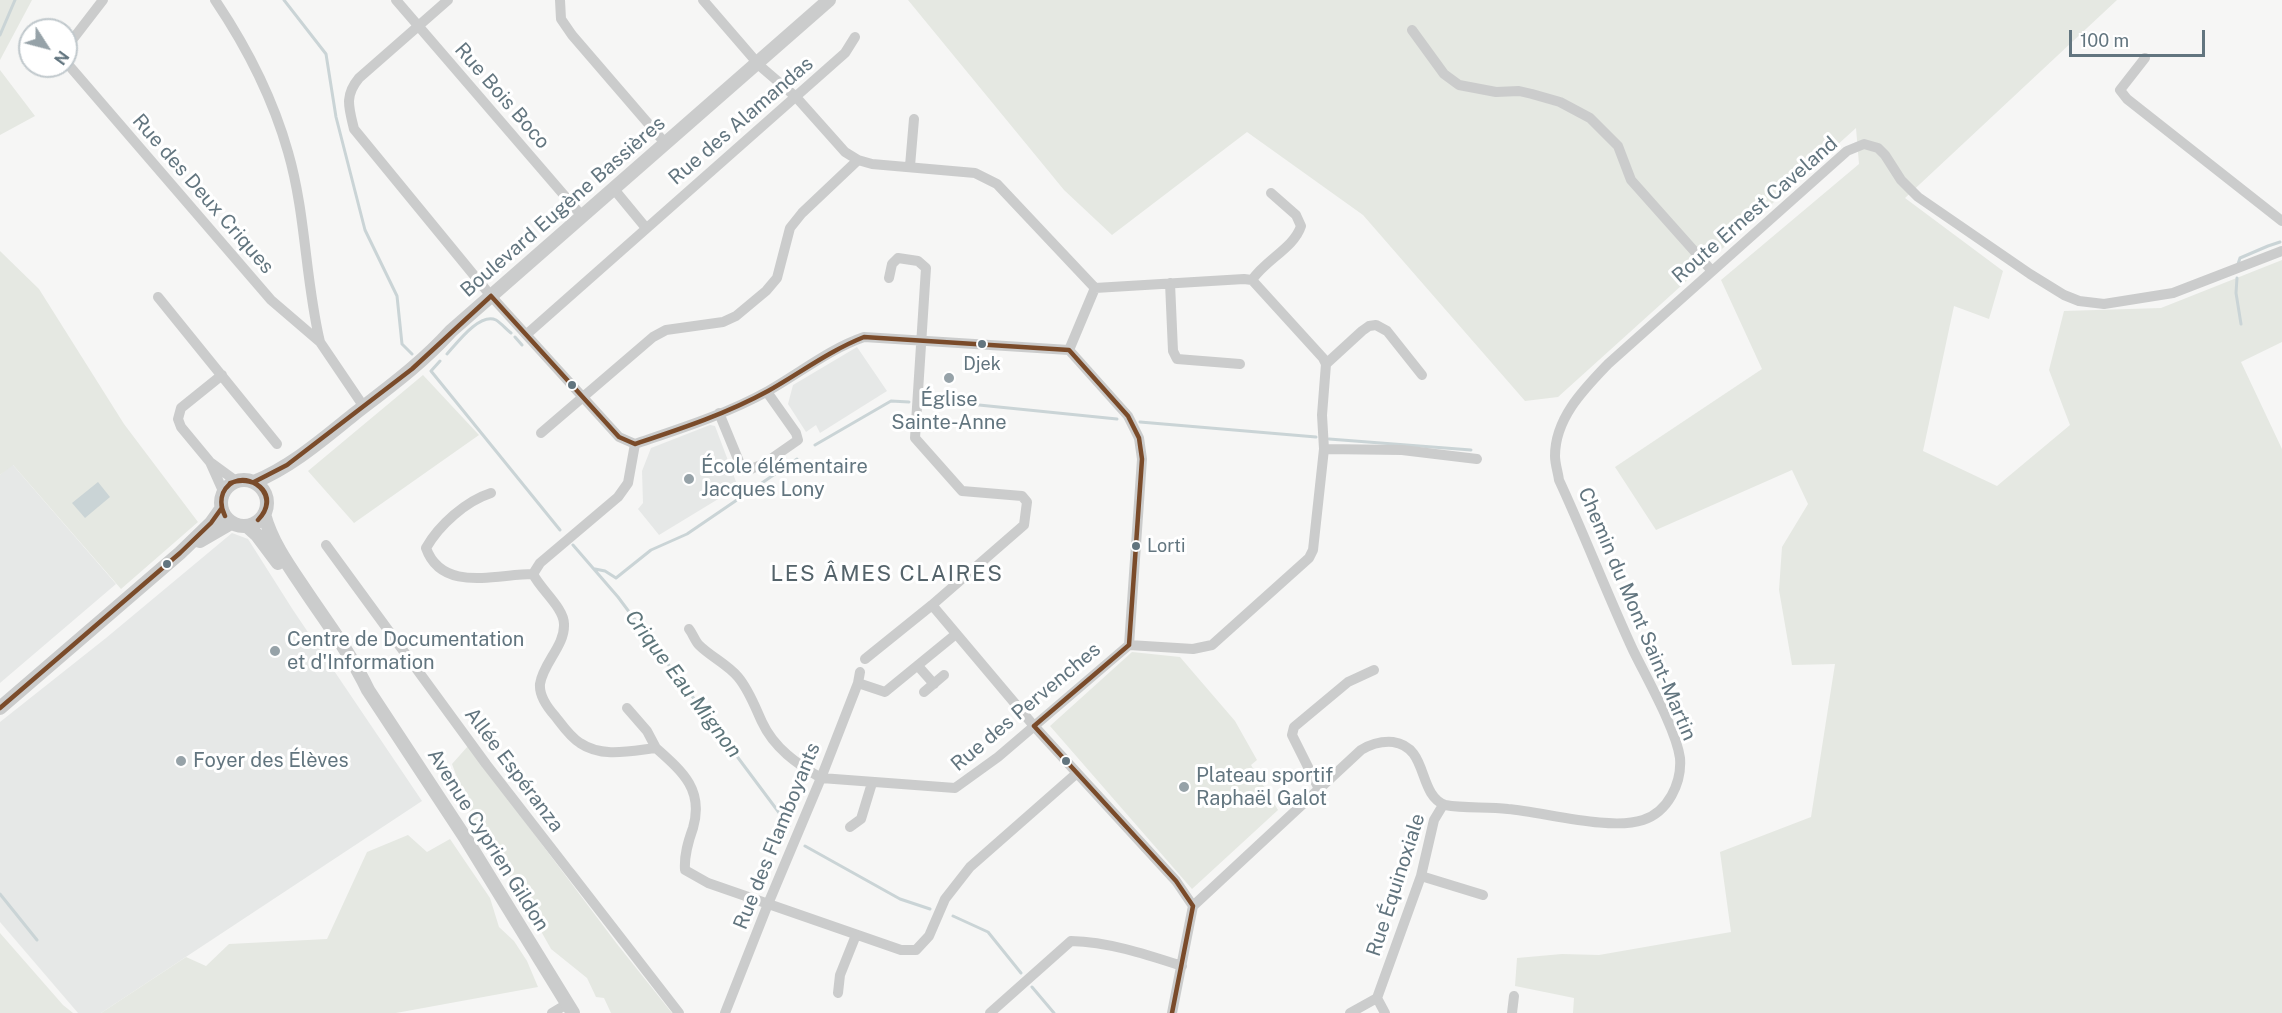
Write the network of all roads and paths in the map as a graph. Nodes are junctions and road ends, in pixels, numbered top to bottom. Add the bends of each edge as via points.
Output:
1 (103, 0) edge
2 (215, 0) edge
3 (396, 0) edge
4 (448, 0) edge
5 (560, 0) edge
6 (703, 0) edge
7 (829, 0) edge
8 (418, 26) junction
9 (1412, 30) dead end
10 (78, 32) edge
11 (855, 37) dead end
12 (2145, 58) dead end
13 (757, 62) junction
14 (78, 76) edge
15 (796, 97) junction
16 (914, 119) dead end
17 (665, 143) junction
18 (858, 160) junction
19 (910, 166) junction
20 (614, 188) junction
21 (1271, 193) dead end
22 (582, 216) junction
23 (2282, 221) edge
24 (646, 228) junction
25 (2282, 251) edge
26 (1712, 271) junction
27 (889, 278) dead end
28 (1252, 280) junction
29 (1170, 282) junction
30 (1095, 288) junction
31 (491, 296) junction
32 (158, 297) dead end
33 (313, 312) junction
34 (296, 323) junction
35 (527, 334) junction
36 (921, 340) junction
37 (320, 342) junction
38 (1069, 350) junction
39 (1240, 364) dead end
40 (1326, 364) junction
41 (222, 375) junction
42 (1422, 375) dead end
43 (767, 392) junction
44 (583, 396) junction
45 (364, 407) junction
46 (719, 413) junction
47 (541, 433) dead end
48 (321, 441) junction
49 (277, 444) dead end
50 (635, 444) junction
51 (1324, 449) junction
52 (1555, 456) joint
53 (1477, 459) dead end
54 (210, 462) junction
55 (236, 481) junction
56 (254, 482) junction
57 (223, 491) junction
58 (491, 493) dead end
59 (266, 494) junction
60 (221, 509) junction
61 (264, 514) junction
62 (231, 523) junction
63 (247, 526) junction
64 (326, 546) dead end
65 (180, 553) junction
66 (533, 574) junction
67 (932, 604) junction
68 (689, 629) dead end
69 (956, 634) junction
70 (1129, 645) junction
71 (866, 659) dead end
72 (918, 666) junction
73 (1374, 670) dead end
74 (944, 675) dead end
75 (934, 684) junction
76 (368, 690) junction
77 (924, 692) dead end
78 (0, 708) edge
79 (627, 708) dead end
80 (1034, 726) junction
81 (656, 748) junction
82 (1077, 773) junction
83 (821, 778) junction
84 (872, 783) junction
85 (1318, 789) junction
86 (1443, 804) junction
87 (850, 826) dead end
88 (1421, 876) junction
89 (1484, 895) dead end
90 (768, 904) junction
91 (1193, 906) junction
92 (856, 935) junction
93 (1182, 966) junction
94 (838, 993) dead end
95 (1514, 996) dead end
96 (1377, 998) junction
97 (570, 1008) edge
98 (552, 1013) edge
99 (679, 1013) edge
100 (726, 1013) edge
101 (990, 1013) edge
102 (1172, 1013) edge
103 (1350, 1013) edge
104 (1385, 1013) edge
105 (1512, 1013) edge

1 - 10 street
2 - 33 street, Rue des Deux Criques via 267,94 288,152
3 - 8 street, Rue Bois Boco
4 - 8 street
5 - 17 street via 561,19 572,35
6 - 13 street
7 - 13 street, Boulevard Eugène Bassières
8 - 22 street, Rue Bois Boco
8 - 31 street via 352,86 348,96 354,129
9 - 26 street via 1444,74 1459,85 1532,94 1560,102 1590,118 1618,146 1631,180
11 - 15 street, Rue des Alamandas via 845,53
12 - 23 street via 2120,90 2127,99
13 - 15 street
13 - 17 street, Boulevard Eugène Bassières
14 - 34 street, Rue des Deux Criques via 255,282
15 - 18 street via 845,152
15 - 24 street, Rue des Alamandas
16 - 19 street
17 - 20 street, Boulevard Eugène Bassières
18 - 19 street
18 - 44 street via 790,228 777,278 766,291 730,319 666,330 653,337
19 - 30 street via 975,173 997,184
20 - 22 street, Boulevard Eugène Bassières
20 - 24 street
21 - 28 street via 1296,215 1301,226
22 - 31 street, Boulevard Eugène Bassières
24 - 35 street, Rue des Alamandas
25 - 26 street, Route Ernest Caveland via 2173,293 2104,304 2079,301 2030,274 1918,197 1882,151 1864,144 1841,156
26 - 52 street, Route Ernest Caveland via 1591,382 1568,411
27 - 36 street via 892,264 898,258 918,261 926,268
28 - 29 street
28 - 40 street
29 - 30 street
29 - 39 street via 1173,351 1177,359
30 - 38 street
31 - 35 street
31 - 45 street, Boulevard Eugène Bassières via 428,357
32 - 41 street
33 - 34 street
33 - 37 street, Rue des Deux Criques
34 - 37 street, Rue des Deux Criques
35 - 44 street
36 - 38 street
36 - 43 street via 864,337 848,342
36 - 67 street via 914,435 917,441 962,491 1022,496 1027,502 1024,525
37 - 45 street, Rue des Deux Criques
38 - 70 street via 1128,416 1139,438 1142,459
40 - 42 street via 1362,331 1376,325 1387,331
40 - 51 street
41 - 49 street
41 - 54 street via 189,400 177,417
43 - 46 street
43 - 46 street via 798,440 765,464 749,470 740,464
44 - 47 street
44 - 50 street via 619,437
45 - 48 street, Boulevard Eugène Bassières
46 - 50 street
48 - 56 street, Boulevard Eugène Bassières
48 - 59 street, Boulevard Eugène Bassières
50 - 66 street via 628,483 618,497 540,563
51 - 53 street via 1402,450
51 - 70 street via 1309,558 1212,645 1193,649
52 - 86 street, Chemin du Mont Saint-Martin via 1559,480 1673,734 1680,758 1679,776 1672,796 1656,814 1625,824
54 - 55 street
54 - 57 street
55 - 56 street
55 - 57 street
56 - 59 street
57 - 60 street
58 - 66 street via 477,498 434,534 426,548 429,556 436,566 454,577
59 - 61 street
60 - 62 street
60 - 65 street
61 - 63 street
61 - 76 street, Avenue Cyprien Gildon via 281,555
62 - 63 street
62 - 65 street
63 - 76 street, Avenue Cyprien Gildon via 269,550 354,676
64 - 99 street, Allée Espéranza via 493,773
65 - 78 street
66 - 81 street via 560,609 564,624 540,686 551,711 578,742 594,751 618,753
67 - 69 street
67 - 71 street
68 - 83 street, Rue des Pervenches via 699,645 744,685 763,725 781,749
69 - 72 street
69 - 80 street
70 - 80 street, Rue des Pervenches
72 - 75 street
72 - 83 street, Rue des Flamboyants via 885,692 859,678
73 - 85 street via 1348,682 1294,727 1292,735
74 - 75 street
75 - 77 street
76 - 97 street, Avenue Cyprien Gildon
79 - 81 street
80 - 82 street
80 - 84 street, Rue des Pervenches via 955,788
81 - 90 street via 695,792 698,812 684,858 685,870 708,883
82 - 91 street via 1176,881
82 - 92 street via 970,867 945,899 929,936 916,950 901,950
83 - 84 street, Rue des Pervenches
83 - 90 street, Rue des Flamboyants
84 - 87 street via 861,819
85 - 86 street, Rue Équinoxiale via 1369,745 1396,742 1417,757 1432,795
85 - 91 street, Rue Équinoxiale
86 - 88 street, Rue Équinoxiale via 1434,820
88 - 89 street
88 - 96 street, Rue Équinoxiale
90 - 92 street
90 - 100 street, Rue des Flamboyants
91 - 93 street
92 - 94 street via 840,975
93 - 101 street via 1135,951 1071,941
93 - 102 street
95 - 105 street
96 - 103 street
96 - 104 street
97 - 98 street

